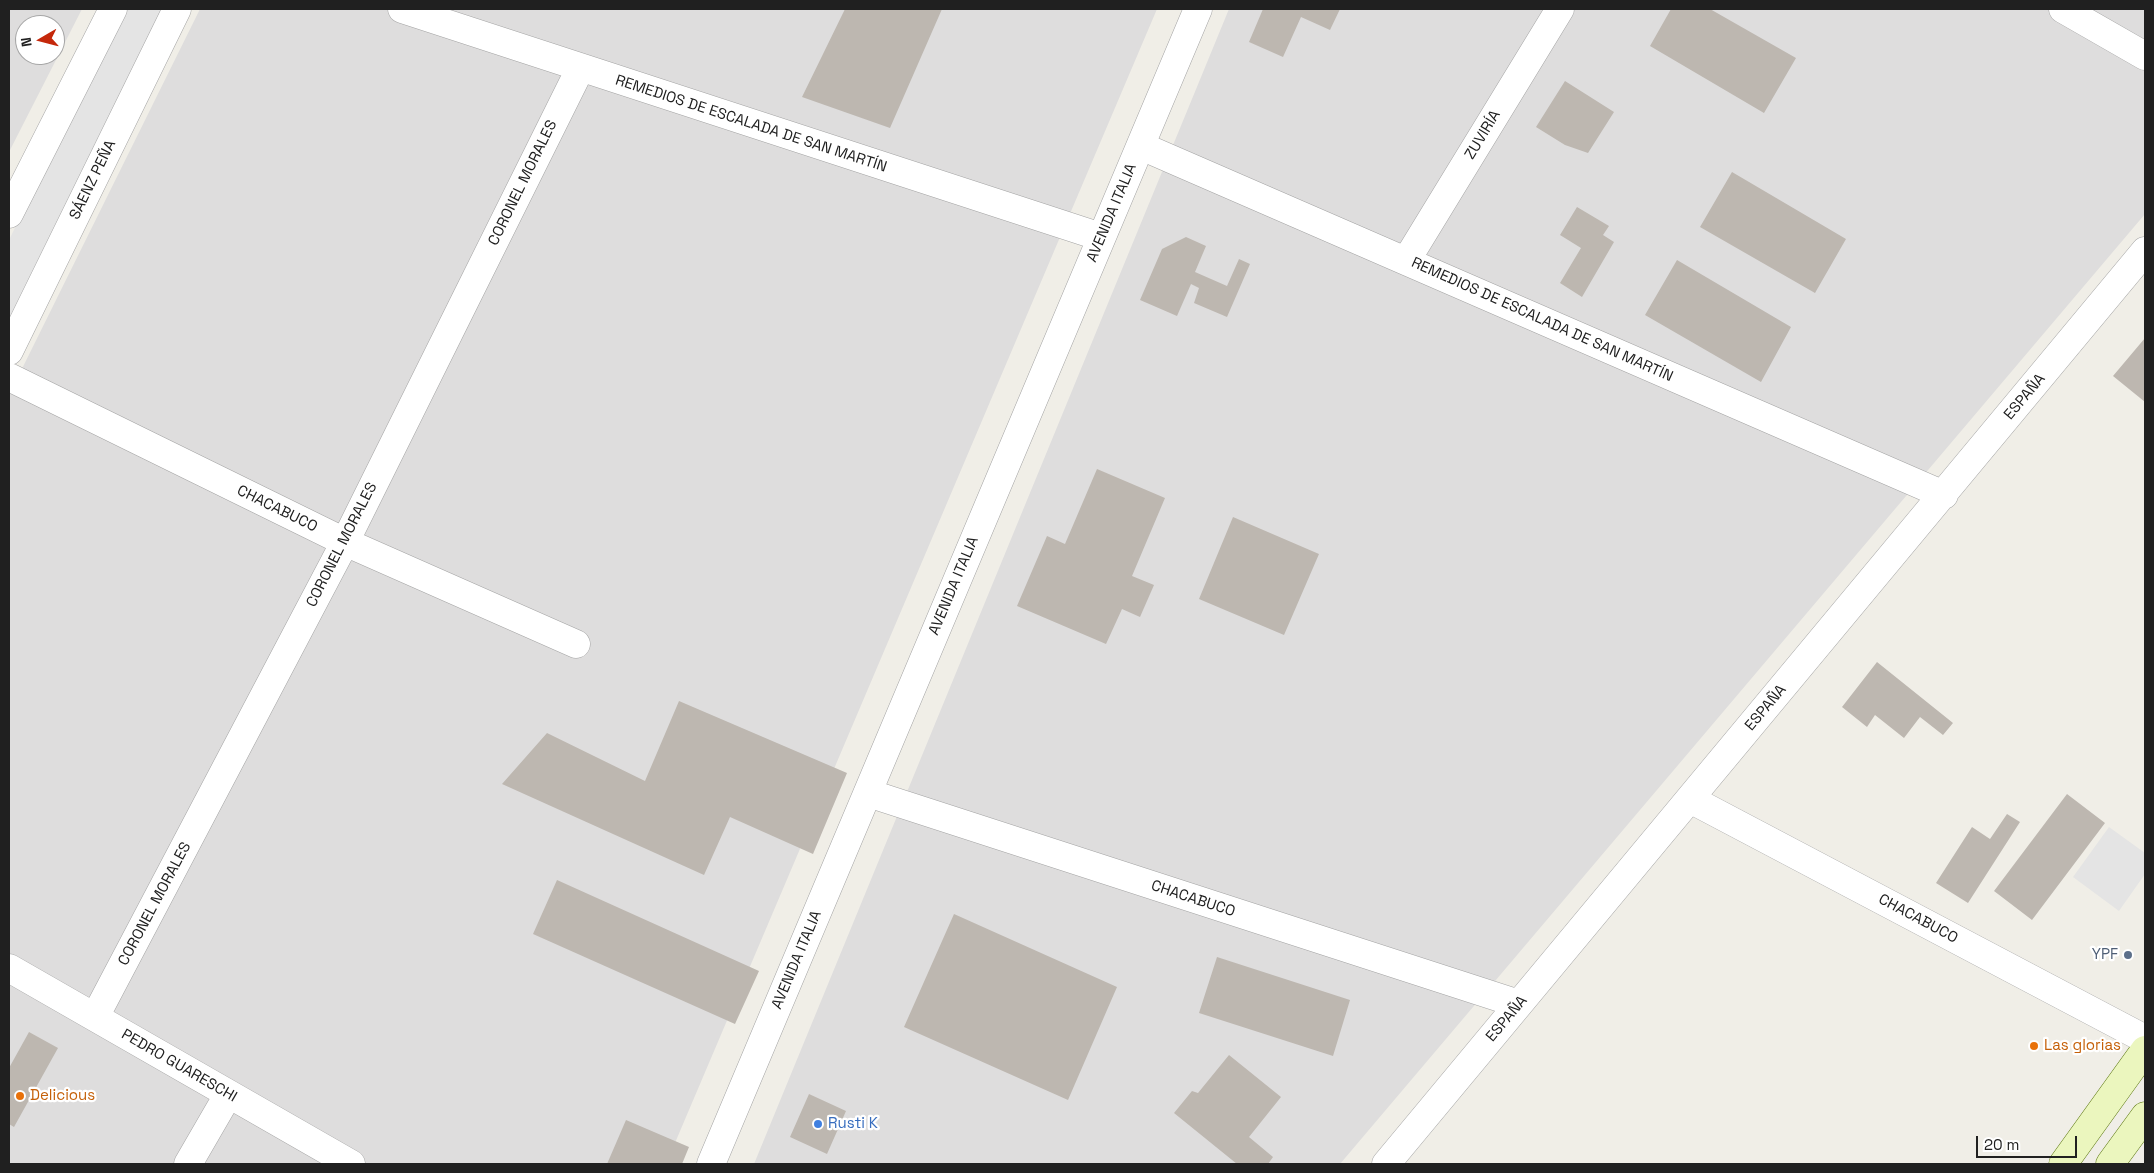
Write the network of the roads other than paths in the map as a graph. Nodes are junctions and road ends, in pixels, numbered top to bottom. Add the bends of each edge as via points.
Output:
1 (113, 9) edge
2 (177, 9) edge
3 (402, 9) edge
4 (1198, 9) edge
5 (1560, 9) edge
6 (2063, 9) edge
7 (2145, 56) edge
8 (580, 68) junction
9 (1141, 146) junction
10 (9, 214) edge
11 (1101, 237) junction
12 (2145, 251) edge
13 (1406, 261) junction
14 (9, 351) edge
15 (9, 377) edge
16 (1944, 495) junction
17 (345, 542) junction
18 (576, 644) dead end
19 (868, 793) junction
20 (1690, 799) junction
21 (9, 968) edge
22 (1519, 1004) junction
23 (95, 1017) junction
24 (2145, 1039) edge
25 (2145, 1050) edge
26 (228, 1095) junction
27 (2145, 1116) edge
28 (188, 1164) edge
29 (350, 1164) edge
30 (711, 1164) edge
31 (1386, 1164) edge
32 (2063, 1164) edge
33 (2110, 1164) edge

1 - 10 street
2 - 14 street, SÁENZ PEÑA
3 - 8 street, REMEDIOS DE ESCALADA DE SAN MARTÍN
4 - 9 street, AVENIDA ITALIA
5 - 13 street, ZUVIRÍA
6 - 7 street
8 - 11 street, REMEDIOS DE ESCALADA DE SAN MARTÍN
8 - 17 street, CORONEL MORALES
9 - 11 street, AVENIDA ITALIA
9 - 13 street, REMEDIOS DE ESCALADA DE SAN MARTÍN
11 - 19 street, AVENIDA ITALIA
12 - 16 street, ESPAÑA
13 - 16 street, REMEDIOS DE ESCALADA DE SAN MARTÍN
15 - 17 street, CHACABUCO
16 - 20 street, ESPAÑA
17 - 18 street, CHACABUCO
17 - 23 street, CORONEL MORALES
19 - 22 street, CHACABUCO
19 - 30 street, AVENIDA ITALIA
20 - 22 street, ESPAÑA
20 - 24 street, CHACABUCO
21 - 23 street, PEDRO GUARESCHI
22 - 31 street, ESPAÑA
23 - 26 street, PEDRO GUARESCHI
25 - 32 main road
26 - 28 street
26 - 29 street, PEDRO GUARESCHI
27 - 33 main road

